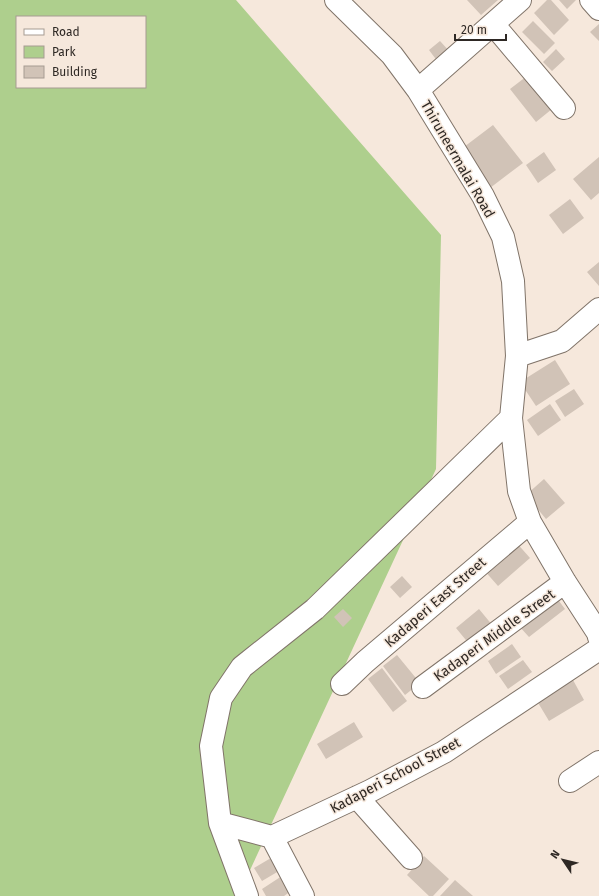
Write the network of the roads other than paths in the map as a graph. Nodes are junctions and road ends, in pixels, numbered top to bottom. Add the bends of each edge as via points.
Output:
1 (338, 0) edge
2 (520, 0) edge
3 (591, 0) edge
4 (599, 9) edge
5 (493, 24) junction
6 (418, 90) junction
7 (564, 108) dead end
8 (599, 309) edge
9 (517, 356) junction
10 (510, 418) junction
11 (530, 522) junction
12 (565, 582) junction
13 (599, 637) edge
14 (599, 649) edge
15 (342, 684) dead end
16 (423, 687) dead end
17 (599, 762) edge
18 (570, 781) dead end
19 (357, 797) junction
20 (220, 823) junction
21 (272, 837) junction
22 (411, 858) dead end
23 (247, 896) edge
24 (303, 896) edge

1 - 6 street, Thiruneermalai Road via 392,55
2 - 5 street
3 - 4 street
5 - 6 street
5 - 7 street
6 - 9 street, Thiruneermalai Road via 483,196 503,237 513,281
8 - 9 street via 562,341
9 - 10 street, Thiruneermalai Road
10 - 11 street, Thiruneermalai Road via 519,491
10 - 20 street via 315,609 242,667 221,698 211,746
11 - 12 street, Thiruneermalai Road
11 - 15 street, Kadaperi East Street
12 - 13 street, Thiruneermalai Road
12 - 16 street, Kadaperi Middle Street
14 - 19 street, Kadaperi School Street via 444,752
17 - 18 street
19 - 21 street, Kadaperi School Street
19 - 22 street
20 - 21 street
20 - 23 street
21 - 24 street

